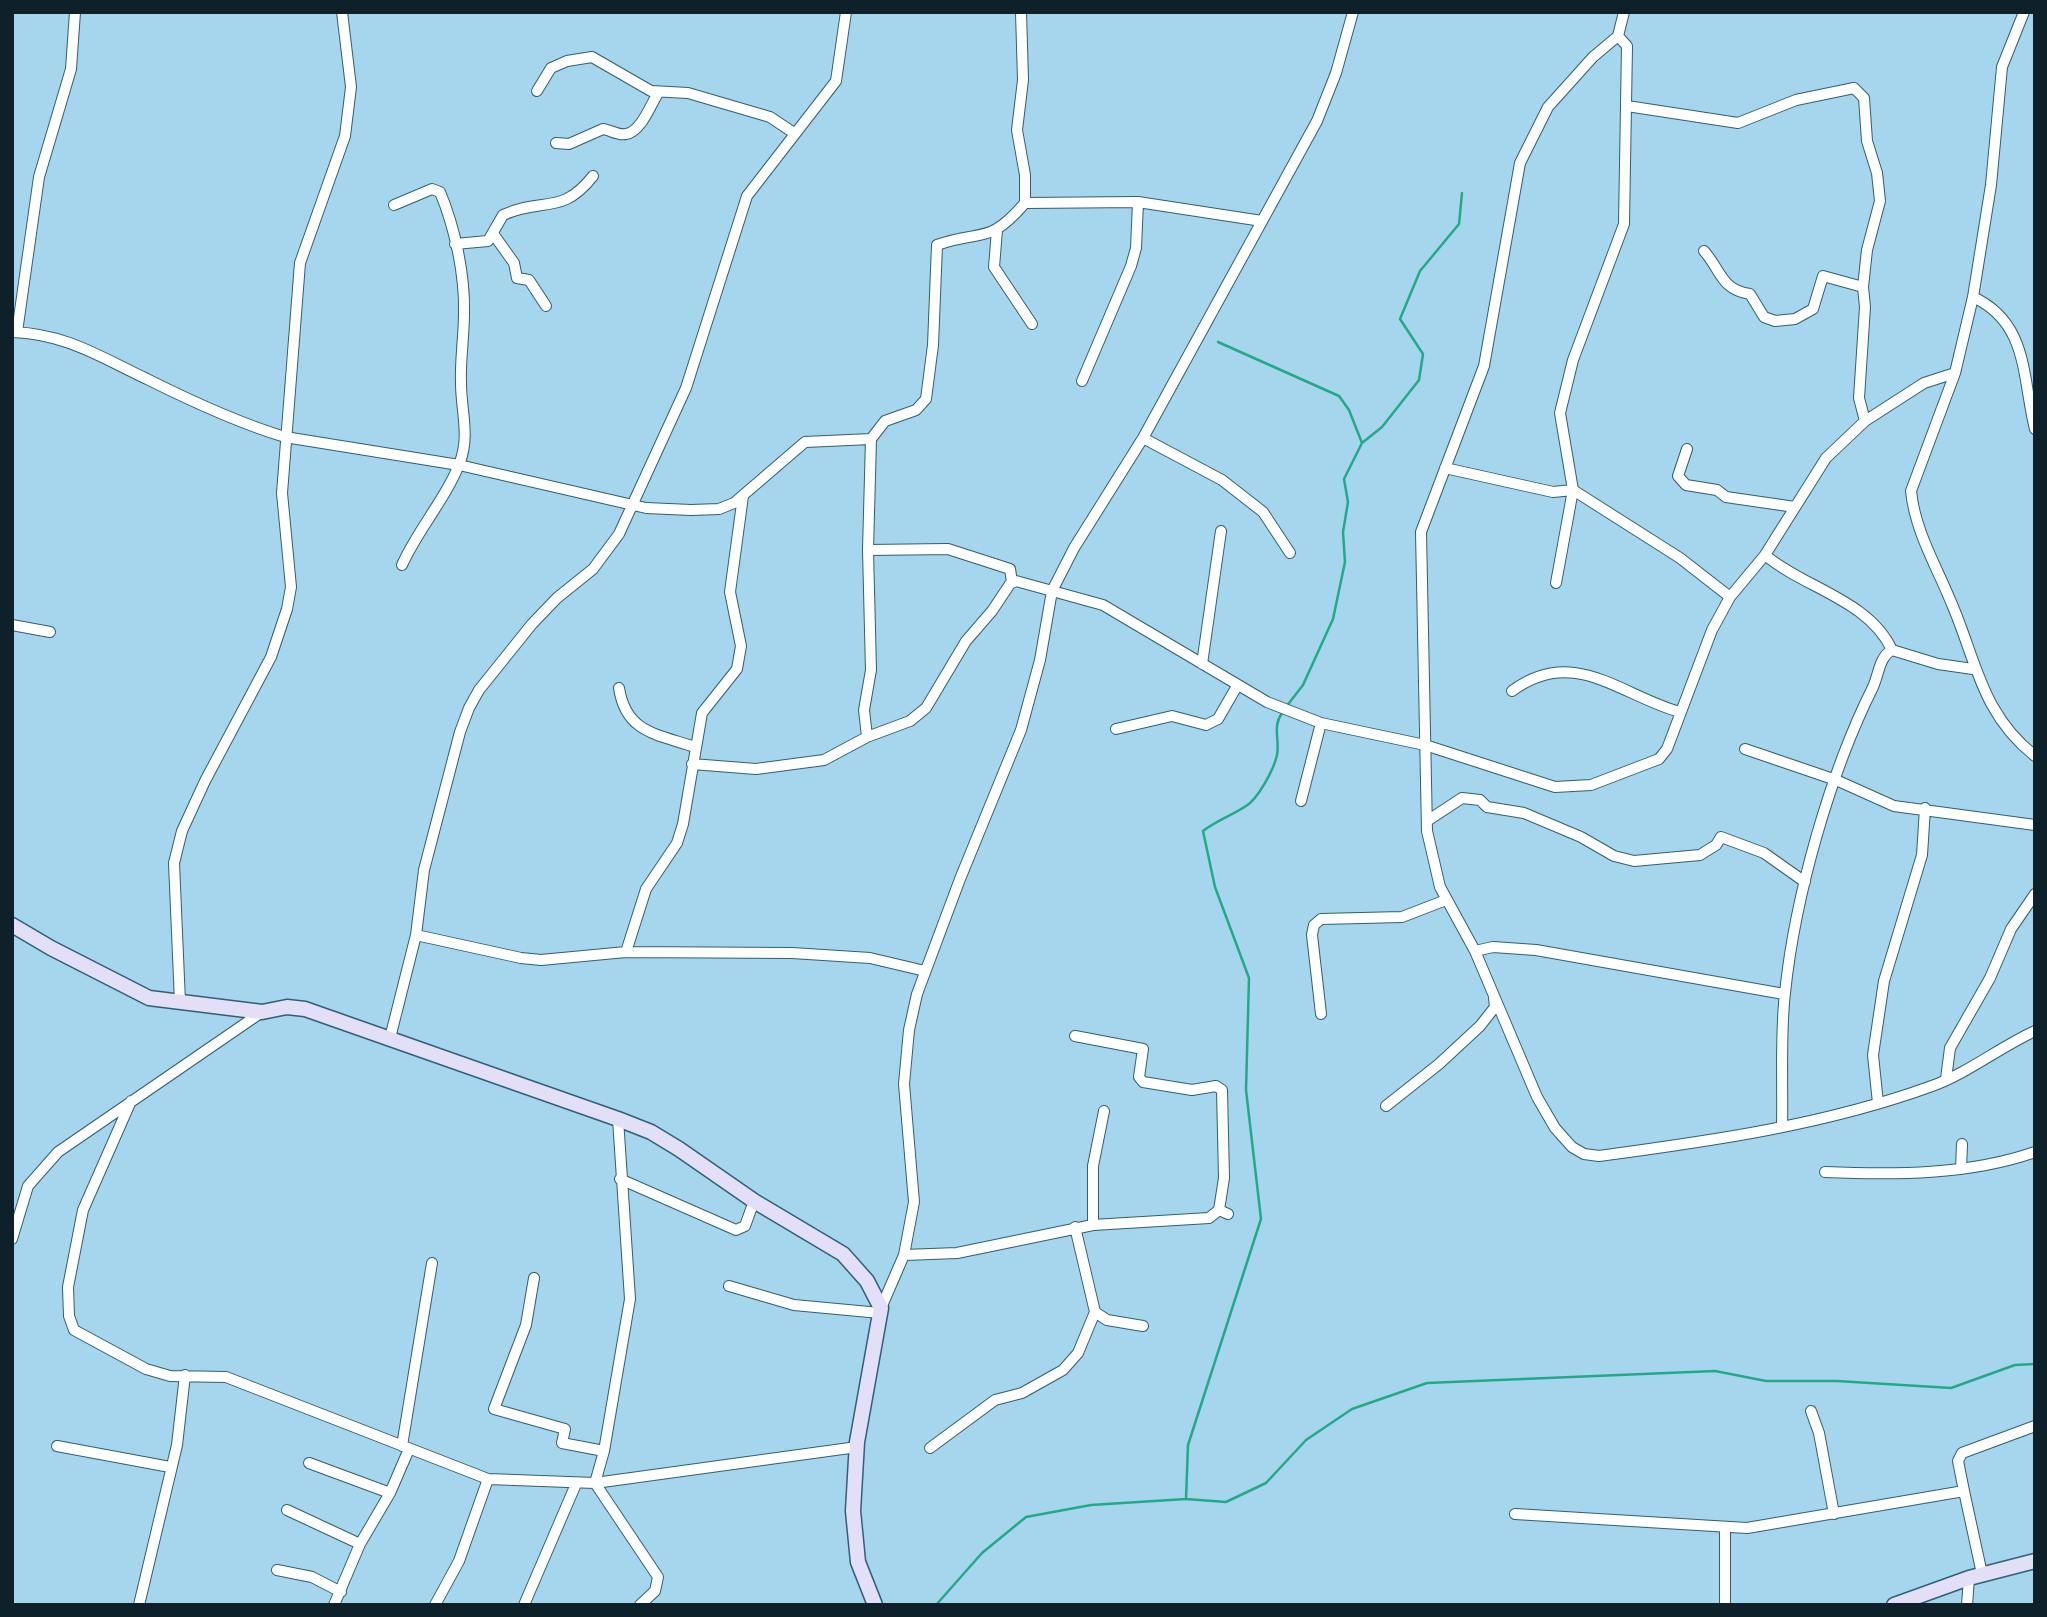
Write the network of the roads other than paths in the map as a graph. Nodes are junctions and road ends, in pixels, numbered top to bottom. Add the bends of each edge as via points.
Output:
1 (75, 12) edge
2 (342, 12) edge
3 (846, 12) edge
4 (1021, 12) edge
5 (1353, 12) edge
6 (1624, 12) edge
7 (2024, 12) edge
8 (1618, 36) junction
9 (537, 91) dead end
10 (658, 93) junction
11 (1627, 106) junction
12 (794, 133) junction
13 (556, 143) dead end
14 (593, 176) dead end
15 (1138, 202) junction
16 (1025, 203) junction
17 (394, 205) dead end
18 (1262, 220) junction
19 (998, 230) junction
20 (494, 235) junction
21 (455, 244) junction
22 (1704, 251) dead end
23 (1863, 287) junction
24 (1973, 297) junction
25 (546, 306) dead end
26 (1032, 324) dead end
27 (14, 332) edge
28 (1955, 373) junction
29 (1082, 382) dead end
30 (1865, 421) junction
31 (2035, 429) edge
32 (285, 437) junction
33 (1143, 438) junction
34 (871, 439) junction
35 (1687, 449) dead end
36 (459, 465) junction
37 (1446, 468) junction
38 (1573, 490) junction
39 (743, 496) junction
40 (634, 505) junction
41 (1795, 507) junction
42 (1222, 531) dead end
43 (868, 550) junction
44 (1290, 553) dead end
45 (1765, 555) junction
46 (402, 565) dead end
47 (1012, 582) junction
48 (1556, 583) dead end
49 (1052, 591) junction
50 (1730, 597) junction
51 (12, 625) edge
52 (50, 632) dead end
53 (1892, 650) junction
54 (1202, 664) junction
55 (1973, 669) junction
56 (1237, 686) junction
57 (619, 688) dead end
58 (1512, 691) dead end
59 (1680, 712) junction
60 (1321, 723) junction
61 (1116, 729) dead end
62 (867, 737) junction
63 (1425, 745) junction
64 (695, 747) junction
65 (1745, 749) dead end
66 (2035, 755) edge
67 (692, 765) junction
68 (1836, 780) junction
69 (1301, 801) dead end
70 (1925, 808) junction
71 (1427, 821) junction
72 (2035, 825) edge
73 (1805, 882) junction
74 (2035, 894) edge
75 (1446, 900) junction
76 (12, 925) edge
77 (416, 935) junction
78 (1475, 951) junction
79 (626, 952) junction
80 (925, 971) junction
81 (1494, 994) junction
82 (1784, 994) junction
83 (180, 1002) junction
84 (262, 1012) junction
85 (1321, 1014) dead end
86 (2034, 1034) edge
87 (1075, 1036) dead end
88 (390, 1038) junction
89 (1946, 1079) junction
90 (131, 1101) junction
91 (1878, 1103) junction
92 (1386, 1106) dead end
93 (1104, 1111) dead end
94 (618, 1119) junction
95 (1782, 1126) junction
96 (1962, 1144) dead end
97 (2035, 1152) edge
98 (1961, 1169) junction
99 (1825, 1172) dead end
100 (620, 1179) junction
101 (754, 1201) junction
102 (1093, 1225) junction
103 (1075, 1227) junction
104 (12, 1239) edge
105 (904, 1255) junction
106 (432, 1263) dead end
107 (534, 1278) dead end
108 (729, 1286) dead end
109 (880, 1311) junction
110 (1095, 1312) junction
111 (1143, 1326) dead end
112 (185, 1375) junction
113 (1811, 1412) dead end
114 (2035, 1426) edge
115 (57, 1446) dead end
116 (405, 1447) junction
117 (856, 1447) junction
118 (930, 1448) dead end
119 (604, 1451) junction
120 (309, 1463) dead end
121 (170, 1467) junction
122 (488, 1479) junction
123 (595, 1483) junction
124 (576, 1484) junction
125 (1964, 1492) junction
126 (390, 1493) junction
127 (287, 1510) dead end
128 (1515, 1514) dead end
129 (1834, 1514) junction
130 (1725, 1527) junction
131 (360, 1544) junction
132 (2035, 1561) edge
133 (277, 1570) dead end
134 (1975, 1576) junction
135 (341, 1592) junction
136 (139, 1605) edge
137 (334, 1605) edge
138 (435, 1605) edge
139 (524, 1605) edge
140 (640, 1605) edge
141 (875, 1605) edge
142 (1725, 1605) edge
143 (1894, 1605) edge
144 (1967, 1605) edge

1 - 27 street via 71,69 39,177
2 - 32 street via 351,87 348,116 300,263
3 - 12 street via 836,81
4 - 16 street via 1023,80 1017,130
5 - 18 street via 1317,121
6 - 8 street
7 - 24 street via 2002,67 1991,185
8 - 11 street via 1627,46
8 - 37 street via 1549,107 1520,163 1484,366
9 - 10 street via 551,68 584,57 599,59
10 - 12 street via 688,93 770,117
10 - 13 street via 629,133 603,129 569,144
11 - 23 street via 1738,123 1805,98 1854,88 1860,92 1880,201
11 - 38 street via 1622,235 1573,360 1560,413
12 - 40 street via 747,196 686,388
14 - 20 street via 568,201 503,215
15 - 16 street
15 - 18 street
15 - 29 street via 1131,265
16 - 19 street
17 - 21 street via 436,189 443,198
18 - 33 street
19 - 26 street via 994,267
19 - 34 street via 937,245 926,399 916,410 885,421
20 - 21 street via 483,242
20 - 25 street via 514,263 517,278 529,280
21 - 36 street via 464,314 460,371 466,427
22 - 23 street via 1723,283 1749,294 1764,317 1775,321 1795,319 1812,309 1823,276
23 - 30 street via 1866,307 1859,398
24 - 28 street
24 - 31 street via 1997,312 2019,343
27 - 32 street via 80,345 147,380
28 - 30 street via 1924,383
28 - 55 street via 1911,491 1916,520 1953,605
30 - 41 street via 1826,458
32 - 36 street
32 - 83 street via 282,493 291,587 288,609 271,657 182,831 174,863
33 - 44 street via 1222,480 1253,504
33 - 49 street
34 - 39 street via 805,442
34 - 43 street
35 - 41 street via 1678,477 1685,485 1717,490 1726,498
36 - 40 street
36 - 46 street
37 - 38 street via 1553,492
37 - 63 street via 1421,532
38 - 48 street
38 - 50 street via 1680,558
39 - 40 street via 719,509
39 - 64 street via 730,592 740,633 740,657 733,678 702,713
40 - 77 street via 600,561 532,624 469,708 424,870
41 - 45 street
42 - 54 street
43 - 47 street via 948,549 1010,569
43 - 62 street via 871,670 864,720
45 - 50 street
45 - 53 street via 1785,572 1823,587 1876,624
47 - 49 street
47 - 62 street via 966,641 926,708 900,726
49 - 54 street via 1103,605
49 - 80 street via 1021,730
50 - 59 street
51 - 52 street
53 - 55 street
53 - 68 street via 1884,657 1857,716
54 - 56 street
55 - 66 street via 2008,729
56 - 60 street
56 - 61 street via 1218,719 1206,725 1172,716
57 - 64 street via 625,713 637,726
58 - 59 street via 1548,672 1576,673 1608,679 1653,704
59 - 63 street via 1659,758 1609,780 1574,787 1555,787
60 - 63 street
60 - 69 street
62 - 67 street via 824,760 756,769
63 - 71 street
64 - 67 street
65 - 68 street
67 - 79 street via 677,843 646,889
68 - 70 street via 1894,806
68 - 73 street
70 - 72 street
70 - 91 street via 1922,855 1884,981 1872,1055
71 - 73 street via 1462,798 1480,800 1487,807 1536,817 1614,856 1634,861 1700,855 1721,837 1764,853
71 - 75 street
73 - 82 street
74 - 89 street via 2011,929 1990,978 1950,1048
75 - 78 street
75 - 85 street via 1402,917 1321,919 1314,925
76 - 83 main road via 149,998
77 - 79 street via 541,960
77 - 88 street
78 - 81 street
78 - 82 street via 1493,947 1536,950
79 - 80 street via 839,954
80 - 105 street via 909,1031 904,1084 914,1202
81 - 92 street via 1495,1007 1480,1026
81 - 95 street via 1537,1097 1555,1128 1584,1154 1703,1142
82 - 95 street
83 - 84 main road
84 - 88 main road via 305,1009
84 - 90 street
86 - 89 street
87 - 102 street via 1143,1049 1139,1077 1143,1082 1222,1090 1224,1212 1209,1218
88 - 94 main road
89 - 91 street
90 - 104 street via 58,1152 35,1175
90 - 112 street via 83,1210 68,1287 69,1316 75,1330 146,1369
91 - 95 street
93 - 102 street via 1093,1166
94 - 100 street
94 - 101 main road via 651,1132
96 - 98 street
97 - 98 street
98 - 99 street
100 - 101 street via 737,1230 745,1226
100 - 119 street via 630,1299
101 - 109 main road via 843,1254 867,1281
102 - 103 street
103 - 105 street via 969,1251
103 - 110 street
105 - 109 street
106 - 116 street
107 - 119 street via 526,1325 494,1409 565,1429 562,1443
108 - 109 street via 794,1305
109 - 117 main road
110 - 111 street via 1107,1320
110 - 118 street via 1078,1353 1063,1370 1022,1393 995,1400
112 - 116 street via 226,1377
112 - 121 street
113 - 129 street
114 - 125 street via 1962,1453 1958,1461
115 - 121 street
116 - 122 street
116 - 126 street
117 - 123 street
117 - 141 main road via 854,1538
119 - 123 street
120 - 126 street
121 - 136 street
122 - 124 street
122 - 138 street via 459,1562
123 - 124 street
123 - 140 street via 658,1577 655,1591
124 - 139 street
125 - 129 street
125 - 134 street
126 - 131 street
127 - 131 street
128 - 130 street
129 - 130 street via 1747,1528
130 - 142 street
131 - 135 street
132 - 134 main road
133 - 135 street via 312,1577
134 - 143 main road
134 - 144 street
135 - 137 street

